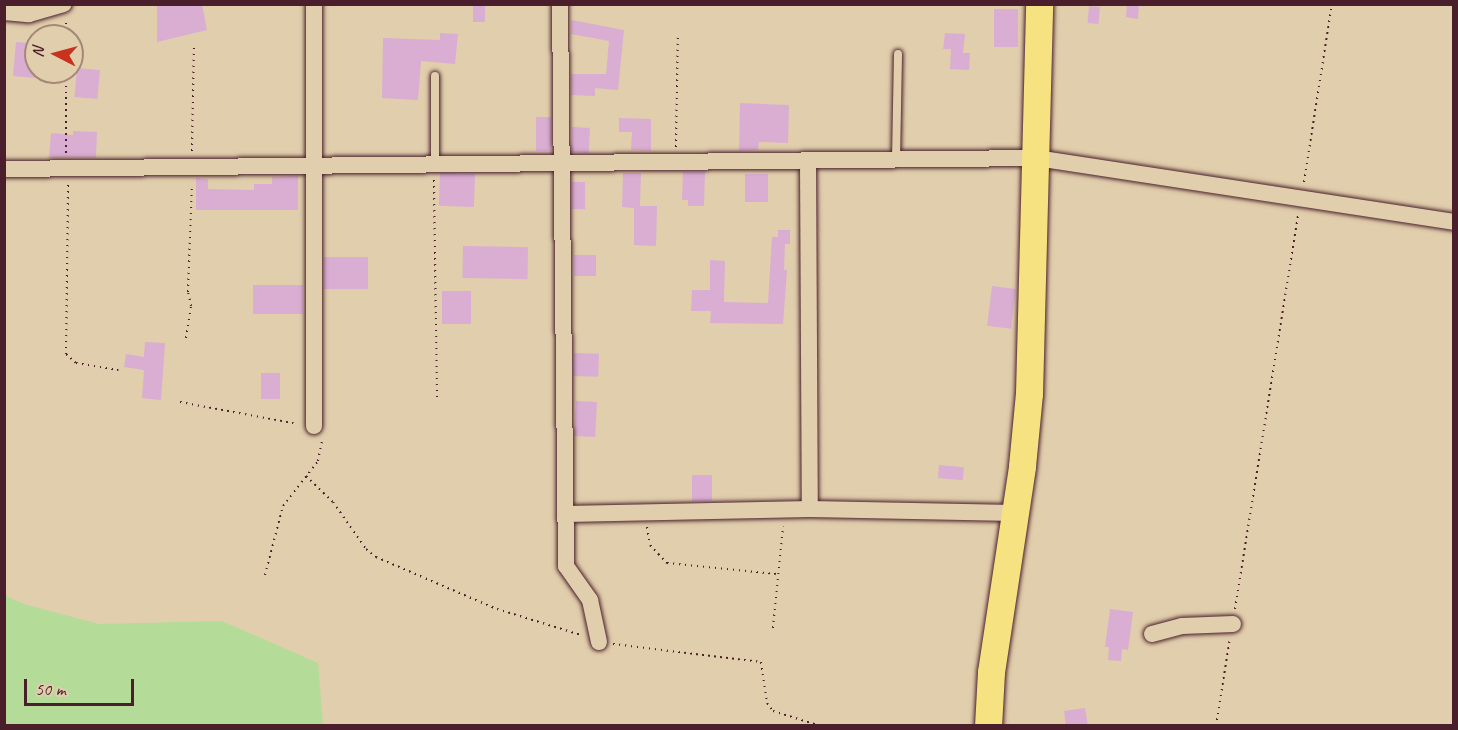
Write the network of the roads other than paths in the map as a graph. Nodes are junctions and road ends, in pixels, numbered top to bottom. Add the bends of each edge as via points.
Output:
1 (314, 4) edge
2 (560, 4) edge
3 (1039, 4) edge
4 (58, 6) edge
5 (4, 12) edge
6 (898, 54) dead end
7 (435, 76) dead end
8 (1037, 158) junction
9 (896, 159) junction
10 (808, 160) junction
11 (561, 163) junction
12 (435, 164) junction
13 (315, 165) junction
14 (4, 169) edge
15 (1454, 222) edge
16 (314, 426) road end
17 (810, 508) junction
18 (1015, 513) junction
19 (566, 514) junction
20 (1233, 624) road end
21 (1152, 634) dead end
22 (599, 642) road end
23 (988, 726) edge

1 - 13 street
2 - 11 street
3 - 8 main road
4 - 5 street via 29,14
6 - 9 lane
7 - 12 lane
8 - 9 street
8 - 15 street
8 - 18 main road via 1029,393
9 - 10 street
10 - 11 street
10 - 17 street
11 - 12 street
11 - 19 street
12 - 13 street
13 - 14 street
13 - 16 street
17 - 18 street
17 - 19 street
18 - 23 main road
19 - 22 street via 566,566 590,600
20 - 21 street via 1182,626

